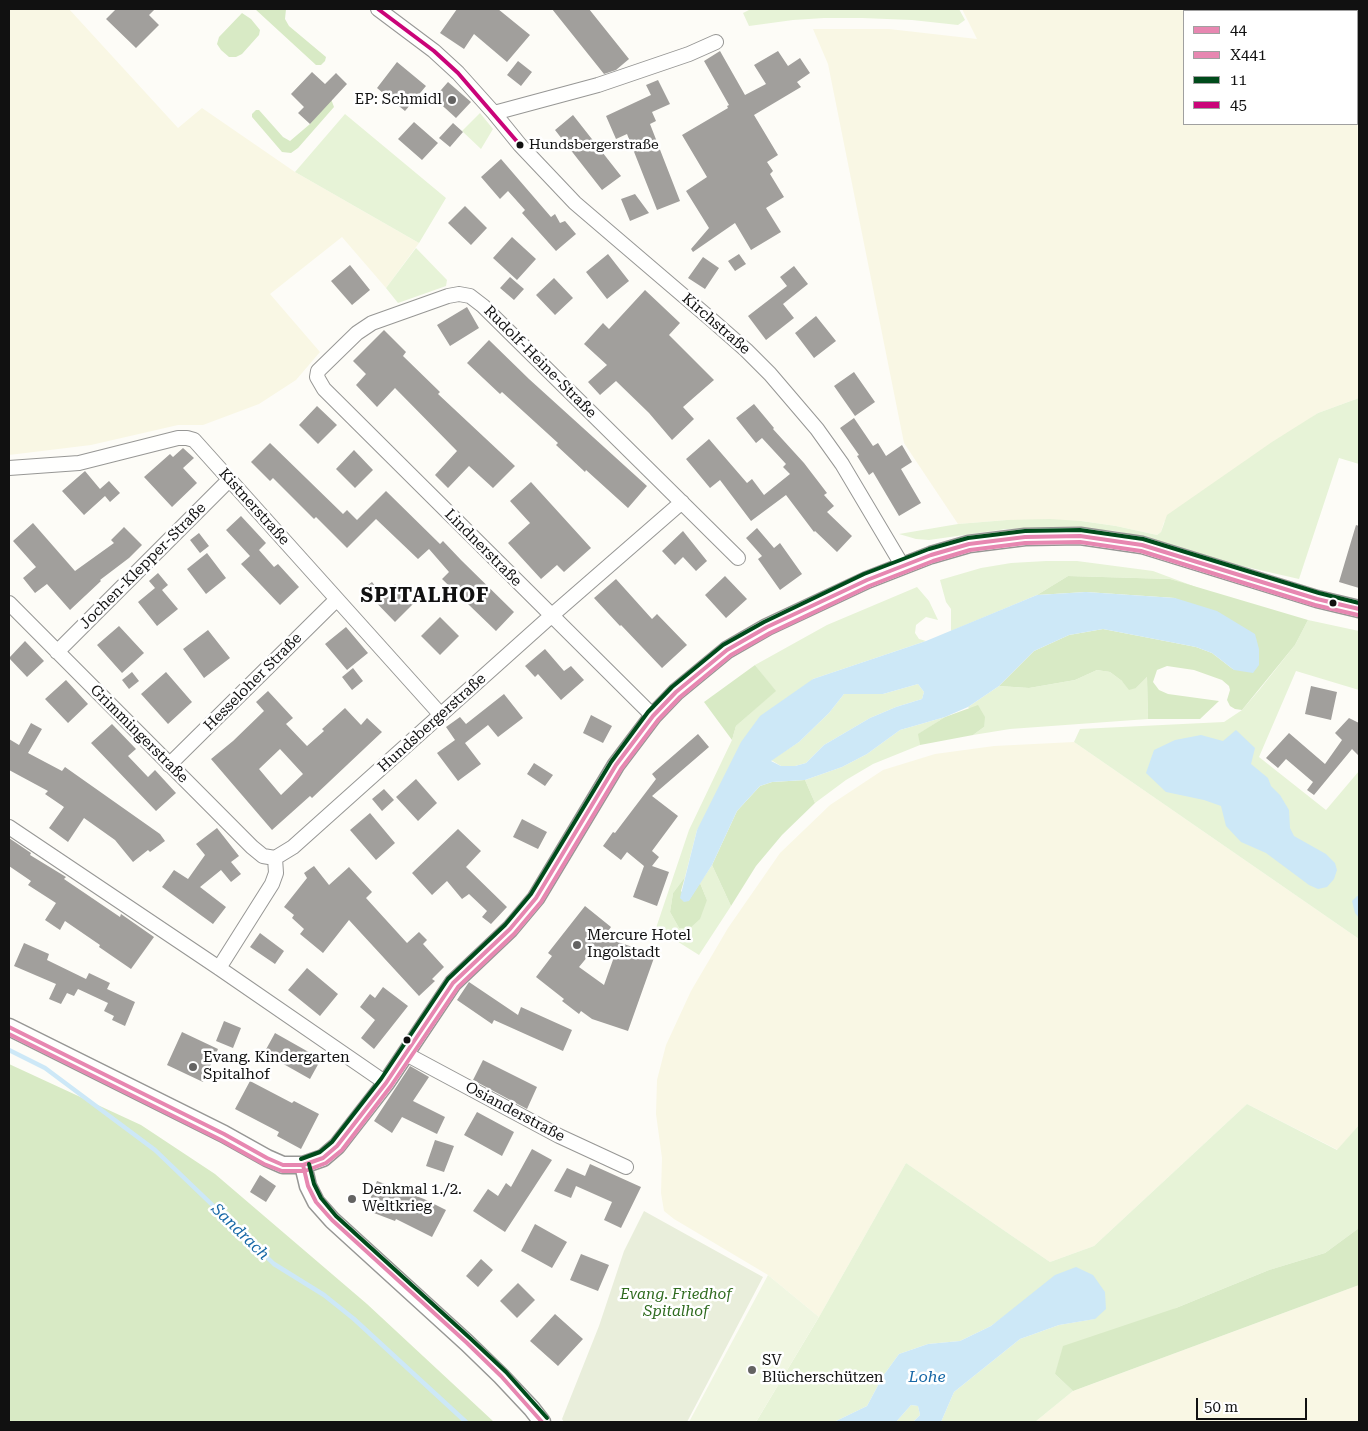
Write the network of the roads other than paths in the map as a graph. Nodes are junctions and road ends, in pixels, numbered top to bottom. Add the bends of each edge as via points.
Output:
1 (378, 9) edge
2 (716, 42) dead end
3 (494, 113) junction
4 (317, 378) joint
5 (9, 468) edge
6 (229, 480) junction
7 (682, 502) junction
8 (738, 558) dead end
9 (902, 565) junction
10 (336, 600) junction
11 (9, 603) edge
12 (1359, 609) edge
13 (551, 616) junction
14 (57, 652) junction
15 (441, 715) junction
16 (653, 716) junction
17 (170, 765) junction
18 (9, 826) edge
19 (275, 858) junction
20 (219, 968) junction
21 (9, 1027) edge
22 (406, 1054) junction
23 (386, 1083) junction
24 (303, 1165) junction
25 (626, 1167) dead end
26 (542, 1422) edge

1 - 3 street, Kirchstraße via 434,51
2 - 3 street via 598,85
3 - 9 street, Kirchstraße via 576,203 720,326 770,374 842,464
4 - 7 street, Rudolf-Heine-Straße via 323,364 364,327 448,296 470,296
4 - 13 street, Lindnerstraße
5 - 6 street, Kistnerstraße via 79,462 187,438 194,440
6 - 10 street, Kistnerstraße
6 - 14 street, Jochen-Klepper-Straße
7 - 8 street, Rudolf-Heine-Straße
7 - 13 street, Hundsbergerstraße
9 - 12 street via 969,544 1025,537 1080,536 1142,545
9 - 16 street via 802,609 727,650 676,692
10 - 15 street, Kistnerstraße
10 - 17 street, Hesseloher Straße
11 - 14 street, Grimmingerstraße
13 - 15 street, Hundsbergerstraße
13 - 16 street, Lindnerstraße
14 - 17 street, Grimmingerstraße
15 - 19 street, Hundsbergerstraße via 293,847
16 - 22 street via 616,765 536,898 505,934 453,983
17 - 19 street, Grimmingerstraße via 252,847 263,856
18 - 20 street
19 - 20 street via 276,873 272,884
20 - 23 street
21 - 24 street via 267,1158 283,1165
22 - 23 street
22 - 25 street, Osianderstraße via 559,1136
23 - 24 street via 337,1146 323,1158
24 - 26 street via 316,1202 332,1220 467,1343

